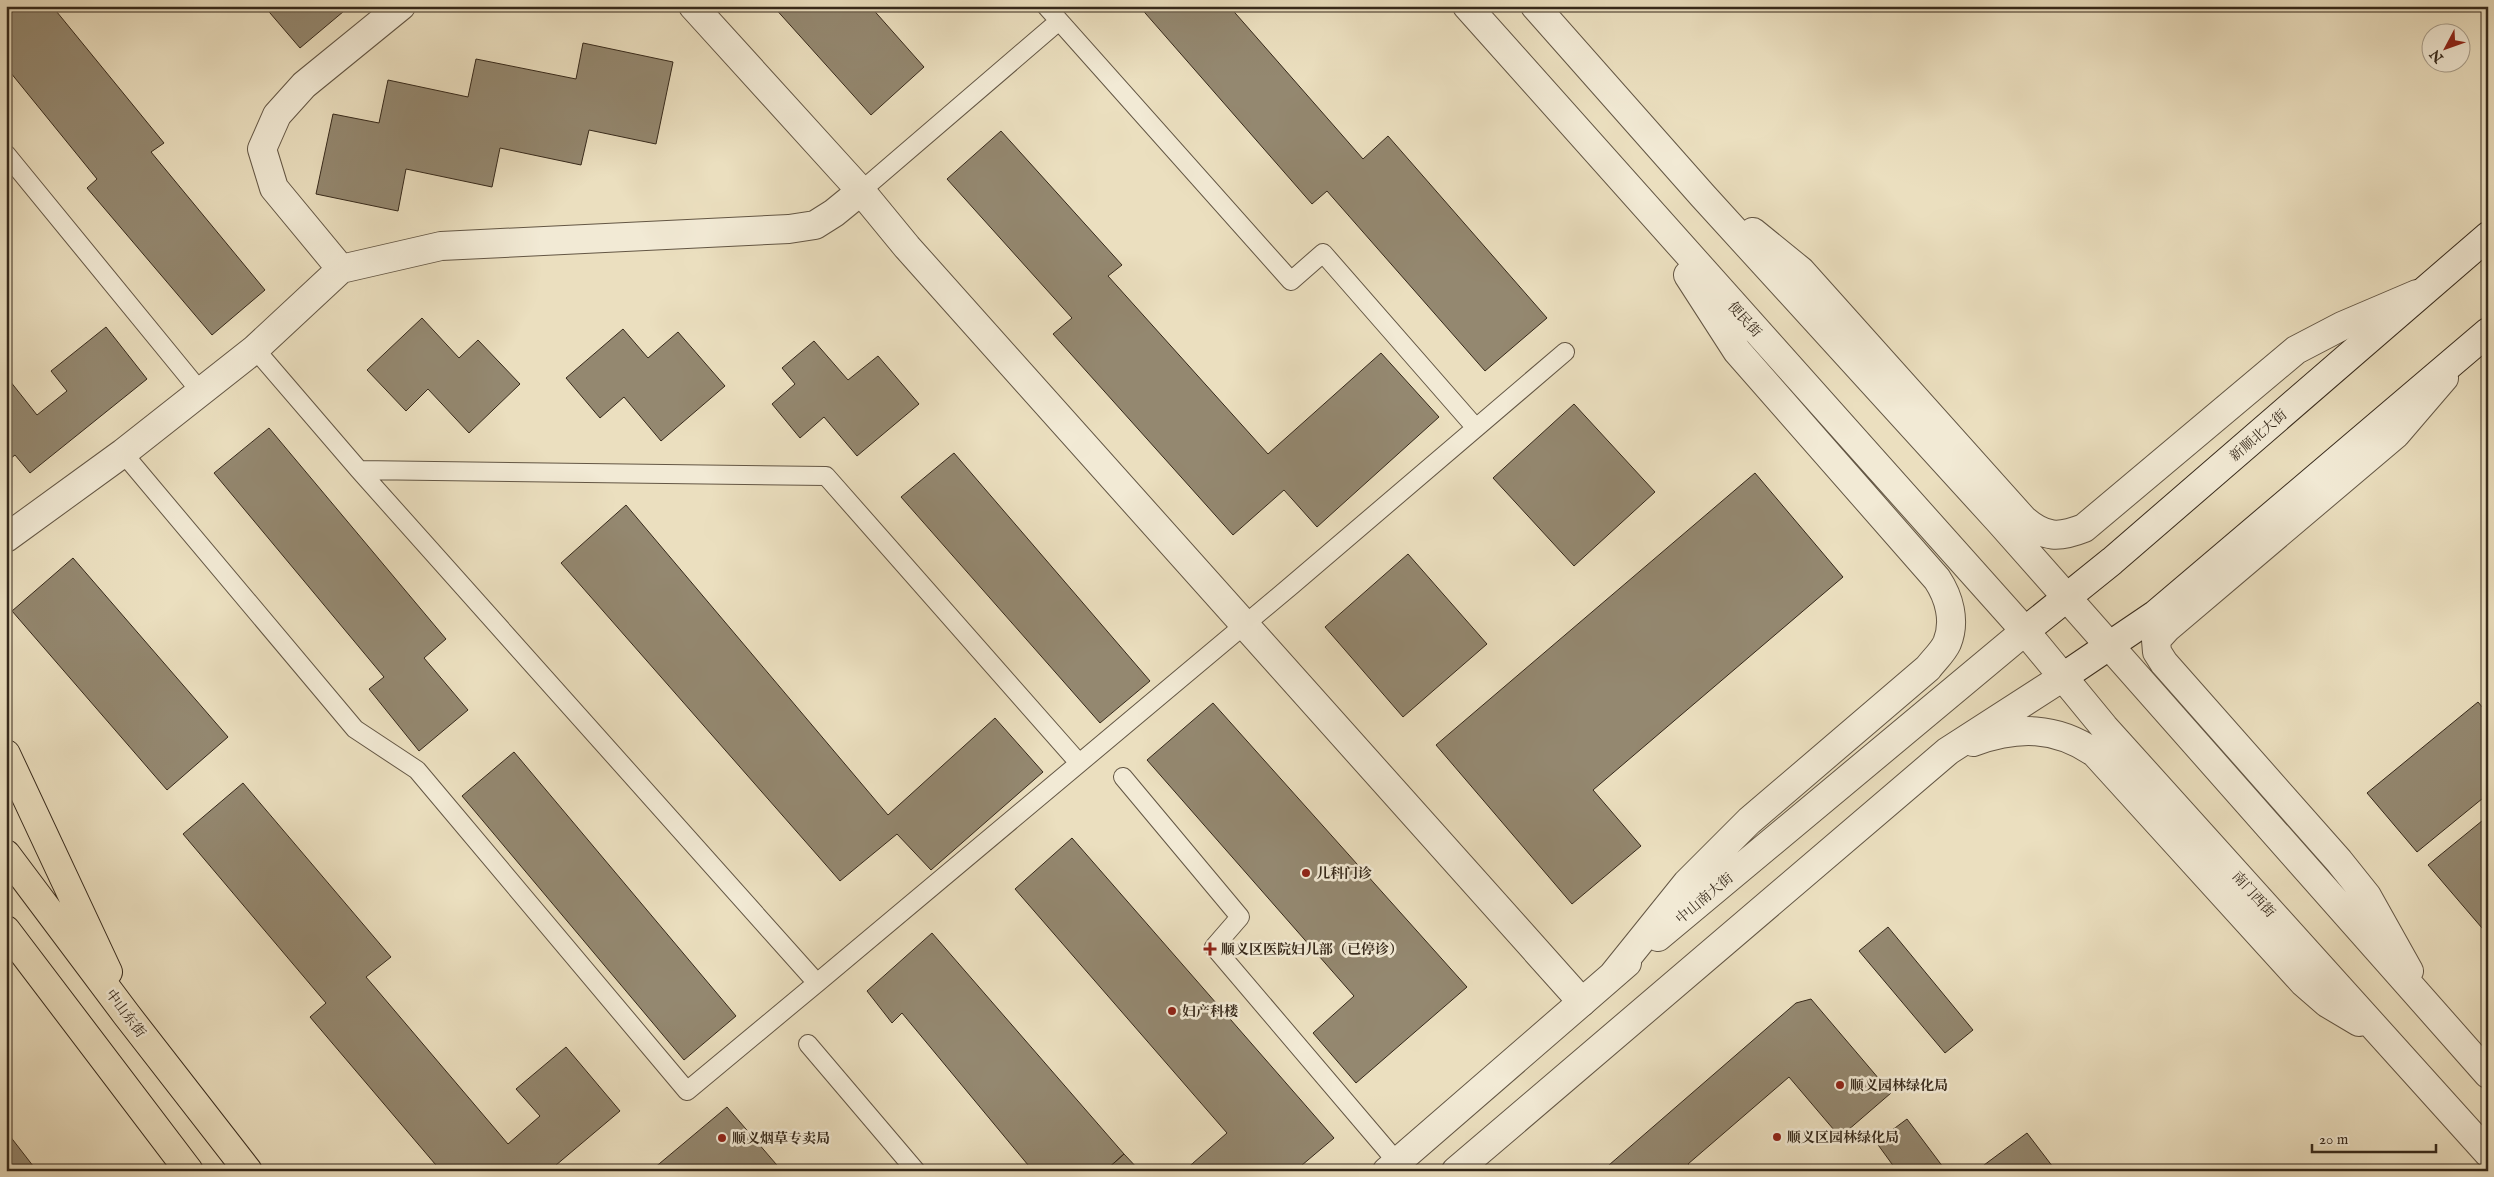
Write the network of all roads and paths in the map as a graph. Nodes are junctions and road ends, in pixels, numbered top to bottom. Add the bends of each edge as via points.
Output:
1 (693, 6) edge
2 (1046, 6) edge
3 (1467, 6) edge
4 (1535, 6) edge
5 (400, 7) edge
6 (1059, 20) junction
7 (6, 154) edge
8 (861, 192) junction
9 (1703, 196) junction
10 (1644, 206) junction
11 (2488, 236) edge
12 (341, 269) junction
13 (2423, 292) junction
14 (2488, 332) edge
15 (255, 349) junction
16 (2465, 351) junction
17 (1565, 352) dead end
18 (200, 391) junction
19 (1476, 428) junction
20 (123, 453) junction
21 (359, 470) junction
22 (6, 538) edge
23 (2066, 598) junction
24 (1245, 625) junction
25 (2025, 631) junction
26 (2109, 645) junction
27 (2063, 677) junction
28 (1948, 751) junction
29 (6, 754) edge
30 (1080, 763) junction
31 (1123, 778) dead end
32 (6, 854) edge
33 (6, 930) edge
34 (1613, 975) junction
35 (817, 983) junction
36 (1582, 1002) junction
37 (2425, 1004) junction
38 (126, 1014) junction
39 (2381, 1034) junction
40 (808, 1044) dead end
41 (2488, 1074) edge
42 (2488, 1153) edge
43 (1392, 1166) edge
44 (189, 1171) edge
45 (248, 1171) edge
46 (916, 1171) edge
47 (1456, 1171) edge

1 - 8 street
2 - 6 lane
3 - 10 street, 便民街
4 - 9 street
5 - 12 street via 304,85 277,115 262,149 274,188
6 - 8 lane
6 - 19 lane via 1291,281 1324,253
7 - 18 lane
8 - 12 street via 815,225 789,229 441,246
8 - 24 street
9 - 13 street via 1801,271 2024,520 2035,529 2053,536 2084,528 2296,350 2342,326
9 - 23 street
10 - 25 street, 便民街
10 - 34 street via 1737,351 1937,579 1946,592 1951,613 1946,644 1928,668 1736,834 1687,883
11 - 13 street, 新顺北大街
12 - 15 street
13 - 23 street, 新顺北大街
14 - 16 street
15 - 18 street
15 - 21 lane
16 - 26 street via 2156,614
16 - 37 street via 2396,434 2156,640 2157,652 2164,663 2367,896
17 - 19 lane
18 - 20 street
19 - 24 lane
20 - 22 street
20 - 35 lane via 355,729 417,770 687,1091
21 - 30 lane via 826,476
21 - 35 lane
23 - 25 street, 新顺北大街
23 - 26 street
24 - 30 lane
24 - 36 street
25 - 27 street, 南门西街
25 - 34 street, 中山南大街
26 - 27 street
26 - 37 street
27 - 28 street
27 - 39 street, 南门西街 via 2104,727
28 - 39 street via 1992,735 2033,730 2078,741 2095,753 2304,983 2327,1003
28 - 47 street
29 - 38 main road
30 - 35 lane
31 - 43 lane via 1240,917 1214,947
32 - 38 main road, 中山东街
33 - 44 main road
34 - 36 street, 中山南大街
36 - 43 street, 中山南大街
37 - 41 street
38 - 45 main road, 中山东街
39 - 42 street, 南门西街
40 - 46 lane

